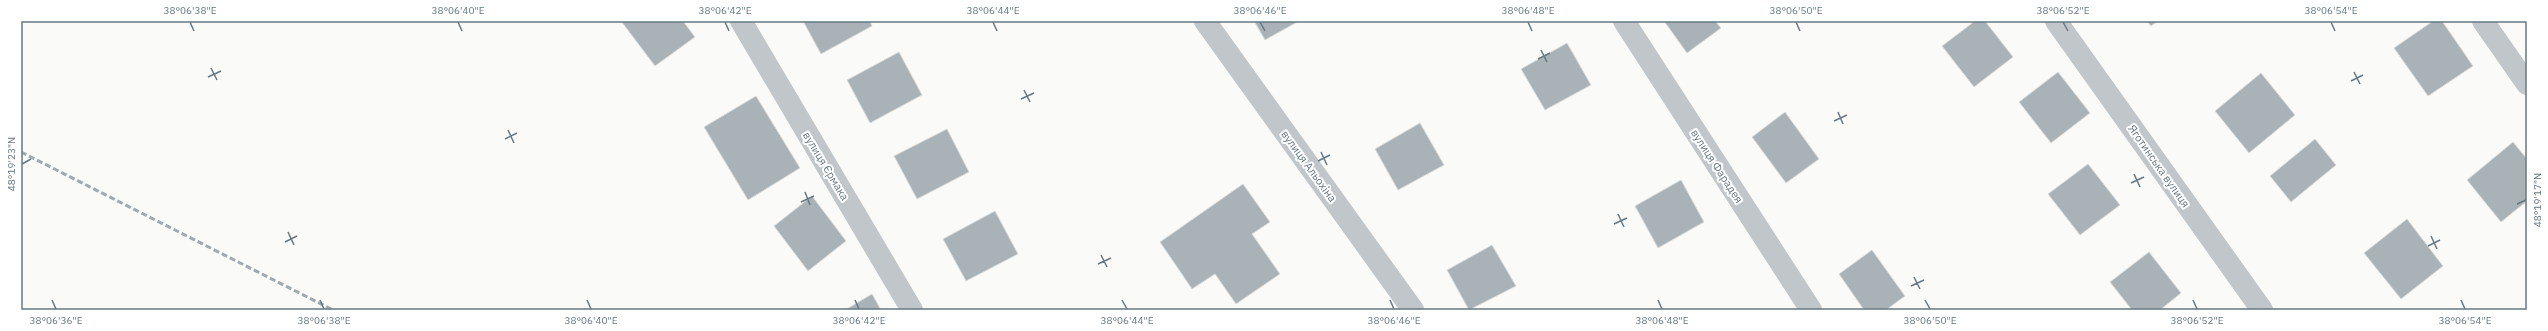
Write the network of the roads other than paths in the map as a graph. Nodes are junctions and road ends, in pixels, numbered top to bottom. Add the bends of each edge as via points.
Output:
1 (741, 21) edge
2 (1204, 21) edge
3 (1624, 21) edge
4 (2056, 21) edge
5 (2483, 21) edge
6 (2527, 84) edge
7 (912, 310) edge
8 (1413, 310) edge
9 (1811, 310) edge
10 (2262, 310) edge

1 - 7 street, вулиця Єрмака
2 - 8 street, вулиця Альохіна
3 - 9 street, вулиця Фарадея
4 - 10 street, Яготинська вулиця
5 - 6 street

